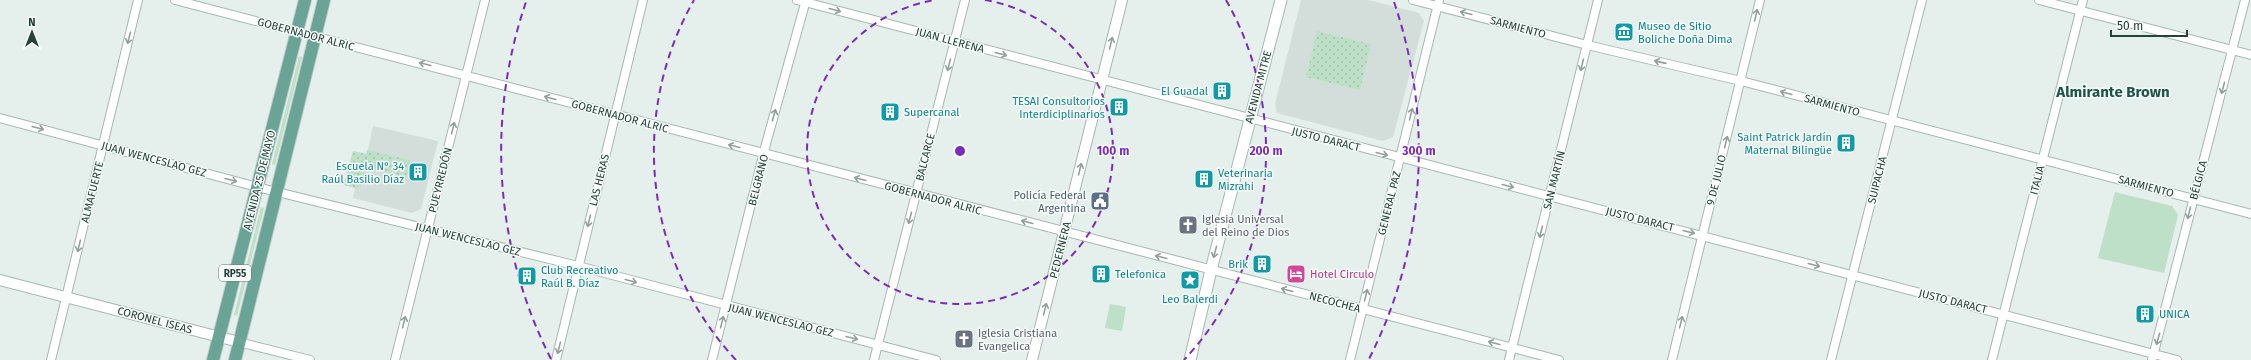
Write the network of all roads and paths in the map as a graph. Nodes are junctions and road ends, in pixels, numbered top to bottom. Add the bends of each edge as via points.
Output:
1 (138, 0) edge
2 (175, 0) edge
3 (305, 0) edge
4 (324, 0) edge
5 (485, 0) edge
6 (643, 0) edge
7 (797, 0) edge
8 (965, 0) edge
9 (1122, 0) edge
10 (1281, 0) edge
11 (1413, 0) edge
12 (1598, 0) edge
13 (1760, 0) edge
14 (1922, 0) edge
15 (2039, 0) edge
16 (2083, 0) edge
17 (2245, 0) edge
18 (806, 1) edge
19 (1438, 3) edge
20 (2080, 11) junction
21 (297, 32) junction
22 (314, 37) junction
23 (955, 42) junction
24 (1587, 45) junction
25 (2233, 50) junction
26 (2251, 55) edge
27 (466, 74) junction
28 (1102, 80) junction
29 (1741, 81) junction
30 (615, 115) junction
31 (0, 118) edge
32 (1250, 120) junction
33 (1891, 121) junction
34 (103, 146) junction
35 (765, 154) junction
36 (1400, 158) junction
37 (2042, 159) junction
38 (257, 187) junction
39 (276, 191) junction
40 (916, 193) junction
41 (1550, 197) junction
42 (2193, 198) junction
43 (2251, 214) edge
44 (428, 229) junction
45 (1064, 232) junction
46 (1702, 235) junction
47 (578, 266) junction
48 (1211, 270) junction
49 (1853, 276) junction
50 (0, 280) edge
51 (66, 297) junction
52 (726, 306) junction
53 (1362, 309) junction
54 (2004, 314) junction
55 (219, 337) junction
56 (239, 342) junction
57 (878, 345) junction
58 (1512, 348) junction
59 (2153, 357) edge
60 (51, 360) edge
61 (213, 360) edge
62 (235, 360) edge
63 (310, 360) edge
64 (395, 360) edge
65 (556, 360) edge
66 (712, 360) edge
67 (874, 360) edge
68 (936, 360) edge
69 (1032, 360) edge
70 (1190, 360) edge
71 (1350, 360) edge
72 (1509, 360) edge
73 (1559, 360) edge
74 (1672, 360) edge
75 (1831, 360) edge
76 (1992, 360) edge
77 (2177, 360) edge

1 -> 34 street, ALMAFUERTE
2 - 21 street, GOBERNADOR ALRIC
3 - 21 main road, AVENIDA 25 DE MAYO / RP55
4 - 22 main road, AVENIDA 25 DE MAYO / RP55
5 - 27 street, PUEYRREDÓN
6 - 30 street, LAS HERAS
7 - 18 street, JUAN LLERENA
8 - 23 street, BALCARCE
28 -> 9 street, PEDERNERA
10 - 32 main road, AVENIDA MITRE
11 - 19 street, SARMIENTO
12 - 24 street, SAN MARTÍN
29 -> 13 street, 9 DE JULIO
14 - 33 street, SUIPACHA
15 - 20 street
16 - 20 street, ITALIA
17 - 25 street, BÉLGICA
18 -> 23 street, JUAN LLERENA
35 -> 18 street, BELGRANO
24 -> 19 street, SARMIENTO
36 -> 19 street, GENERAL PAZ
20 - 25 street
20 - 37 street, ITALIA
21 - 22 street, GOBERNADOR ALRIC
21 - 38 main road, AVENIDA 25 DE MAYO / RP55
27 -> 22 street, GOBERNADOR ALRIC
22 - 39 main road, AVENIDA 25 DE MAYO / RP55
23 -> 28 street, JUAN LLERENA
23 -> 40 street, BALCARCE
29 -> 24 street, SARMIENTO
24 -> 41 street, SAN MARTÍN
25 - 26 street
25 -> 42 street, BÉLGICA
30 -> 27 street, GOBERNADOR ALRIC
44 -> 27 street, PUEYRREDÓN
28 - 32 street, JUSTO DARACT
45 -> 28 street, PEDERNERA
33 -> 29 street, SARMIENTO
46 -> 29 street, 9 DE JULIO
35 -> 30 street, GOBERNADOR ALRIC
30 -> 47 street, LAS HERAS
31 -> 34 street, JUAN WENCESLAO GEZ
32 -> 36 street, JUSTO DARACT
32 -> 48 main road, AVENIDA MITRE
33 - 37 street, SARMIENTO
33 - 49 street, SUIPACHA
34 -> 38 street, JUAN WENCESLAO GEZ
34 -> 51 street, ALMAFUERTE
40 -> 35 street, GOBERNADOR ALRIC
35 - 52 street, BELGRANO
36 -> 41 street, JUSTO DARACT
53 -> 36 street, GENERAL PAZ
37 - 42 street, SARMIENTO
37 - 54 street, ITALIA
38 - 39 street, JUAN WENCESLAO GEZ
38 - 55 main road, AVENIDA 25 DE MAYO / RP55
39 - 44 street, JUAN WENCESLAO GEZ
39 - 56 main road, AVENIDA 25 DE MAYO / RP55
45 -> 40 street, GOBERNADOR ALRIC
40 -> 57 street, BALCARCE
41 -> 46 street, JUSTO DARACT
41 -> 58 street, SAN MARTÍN
42 - 43 street, SARMIENTO
42 -> 59 street, BÉLGICA
44 - 47 street, JUAN WENCESLAO GEZ
64 -> 44 street, PUEYRREDÓN
48 -> 45 street, NECOCHEA
69 -> 45 street, PEDERNERA
46 -> 49 street, JUSTO DARACT
74 -> 46 street, 9 DE JULIO
47 -> 52 street, JUAN WENCESLAO GEZ
47 -> 65 street, LAS HERAS
53 -> 48 street, NECOCHEA
48 - 70 main road, AVENIDA MITRE
49 - 54 street, JUSTO DARACT
49 - 75 street, SUIPACHA
50 - 51 street, CORONEL ISEAS
51 - 55 street, CORONEL ISEAS
51 - 60 street, ALMAFUERTE
52 -> 57 street, JUAN WENCESLAO GEZ
66 -> 52 street, BELGRANO
58 -> 53 street, NECOCHEA
53 - 71 street, GENERAL PAZ
54 - 59 street, JUSTO DARACT
54 - 76 street, ITALIA
55 - 56 street, CORONEL ISEAS
55 - 61 main road, AVENIDA 25 DE MAYO / RP55
56 - 62 main road, AVENIDA 25 DE MAYO / RP55
56 - 63 street, CORONEL ISEAS
57 - 67 street, BALCARCE
57 - 68 street, JUAN WENCESLAO GEZ
58 - 72 street, SAN MARTÍN
58 - 73 street, NECOCHEA
59 - 77 street, JUSTO DARACT

